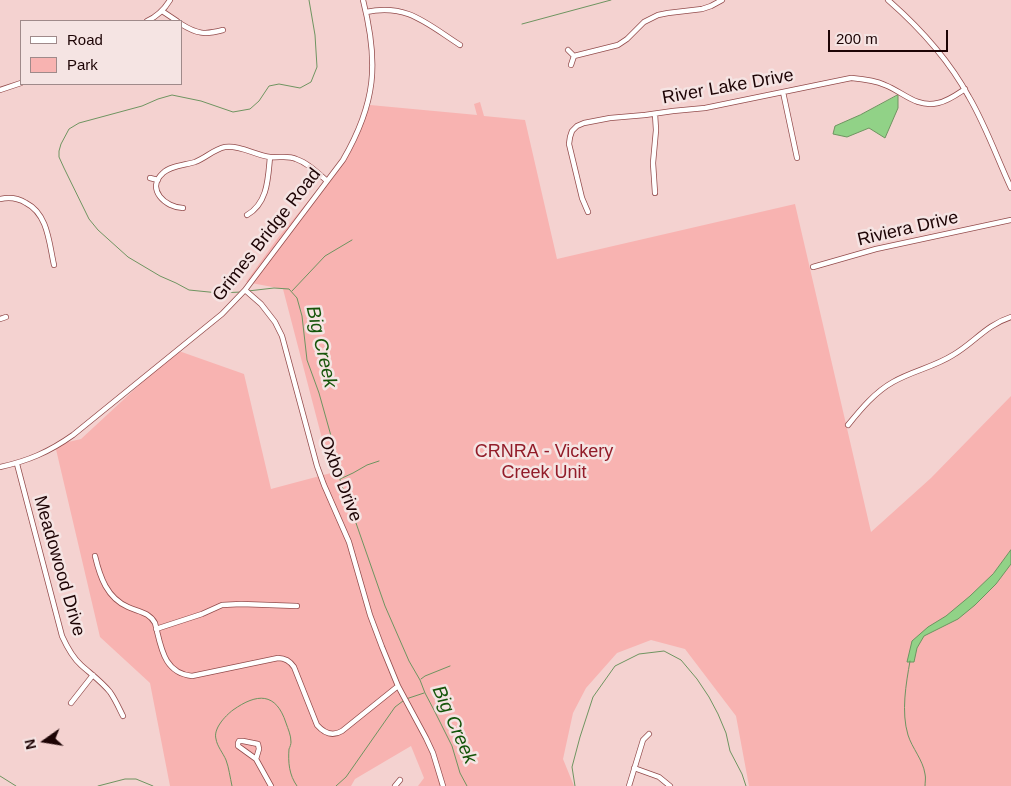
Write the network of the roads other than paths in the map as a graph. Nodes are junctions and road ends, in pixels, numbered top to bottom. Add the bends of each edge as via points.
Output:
1 (170, 0) edge
2 (364, 0) edge
3 (722, 0) edge
4 (888, 0) edge
5 (162, 11) junction
6 (366, 12) junction
7 (149, 20) edge
8 (176, 20) edge
9 (182, 25) edge
10 (223, 30) dead end
11 (460, 44) dead end
12 (568, 50) dead end
13 (574, 56) junction
14 (571, 65) dead end
15 (20, 83) edge
16 (965, 89) junction
17 (0, 90) edge
18 (783, 92) junction
19 (655, 114) junction
20 (270, 157) junction
21 (797, 158) dead end
22 (150, 178) dead end
23 (158, 180) junction
24 (327, 181) junction
25 (1011, 188) edge
26 (654, 192) dead end
27 (0, 199) edge
28 (184, 208) dead end
29 (588, 212) dead end
30 (247, 215) dead end
31 (1011, 220) edge
32 (54, 265) dead end
33 (813, 267) dead end
34 (245, 290) junction
35 (6, 317) dead end
36 (1011, 317) edge
37 (0, 319) edge
38 (848, 425) dead end
39 (17, 464) junction
40 (0, 467) edge
41 (95, 556) dead end
42 (297, 606) dead end
43 (156, 629) junction
44 (93, 676) junction
45 (398, 686) junction
46 (71, 703) dead end
47 (123, 716) dead end
48 (650, 734) dead end
49 (256, 759) junction
50 (634, 768) junction
51 (400, 780) dead end
52 (271, 786) edge
53 (395, 786) edge
54 (443, 786) edge
55 (629, 786) edge
56 (670, 786) edge

1 - 5 street
2 - 6 street, Grimes Bridge Road
3 - 13 street via 702,9 658,15 644,22 618,45
4 - 16 street via 930,42
5 - 7 street
5 - 8 street
6 - 11 street via 386,9 406,12
6 - 24 street, Grimes Bridge Road via 373,56 368,101 354,141
9 - 10 street via 202,34
12 - 13 street
13 - 14 street
15 - 17 street
16 - 18 street, River Lake Drive via 946,101 930,104 915,102 885,85 861,79
16 - 25 street
18 - 19 street, River Lake Drive via 705,108
18 - 21 street
19 - 26 street
19 - 29 street, River Lake Drive via 584,123 572,130 569,144
20 - 23 street via 224,147 197,161 168,169
20 - 24 street via 297,159
20 - 30 street via 264,195
22 - 23 street
23 - 28 street via 157,190 162,199
24 - 34 street, Grimes Bridge Road
27 - 32 street via 22,200 39,213 45,224
31 - 33 street, Riviera Drive via 876,249
34 - 39 street, Grimes Bridge Road via 222,314 73,435 46,452
34 - 45 street, Oxbo Drive via 261,304 282,336 317,466 349,542 370,614
35 - 37 street
36 - 38 street via 986,329 953,356 885,386
39 - 40 street, Grimes Bridge Road
39 - 44 street, Meadowood Drive via 62,636 73,656
41 - 43 street via 102,581 112,594 123,604 149,615
42 - 43 street via 222,605
43 - 45 street via 169,666 187,676 278,658 288,660 294,667 317,725 327,733 342,731
44 - 46 street
44 - 47 street, Meadowood Drive via 110,692
45 - 54 street, Oxbo Drive via 433,753
48 - 50 street via 643,740
49 - 49 street via 258,744 239,741 238,746
49 - 52 street
50 - 55 street
50 - 56 street via 659,777
51 - 53 street

